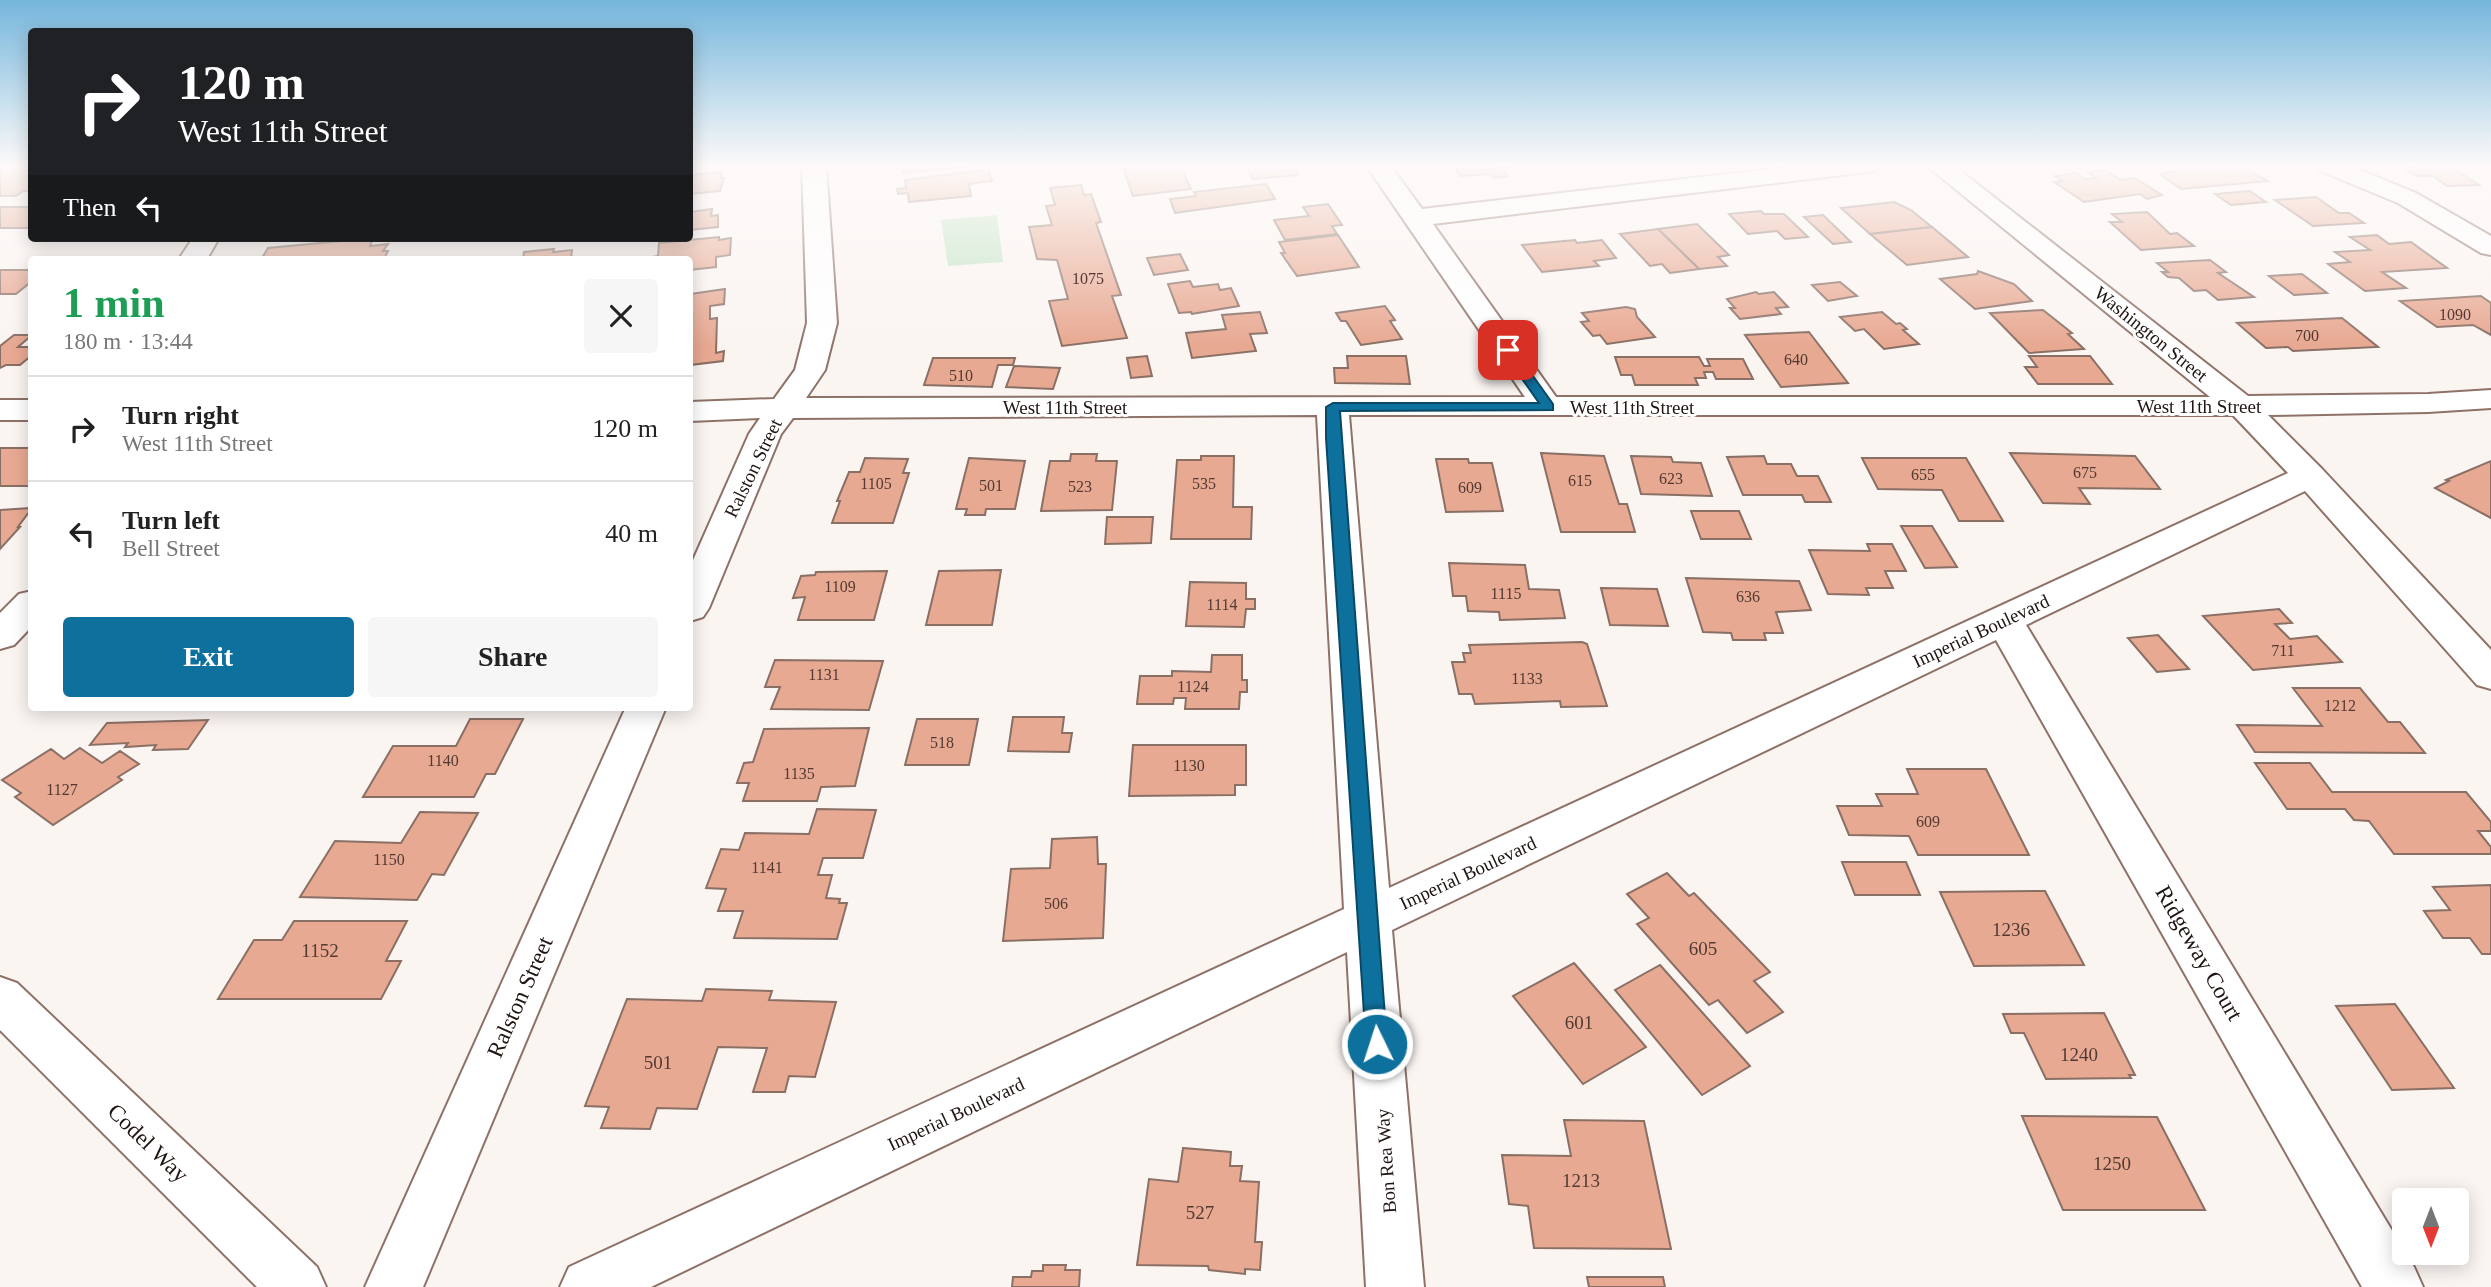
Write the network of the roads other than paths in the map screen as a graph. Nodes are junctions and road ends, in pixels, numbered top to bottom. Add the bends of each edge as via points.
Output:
1 (817, 225) edge
2 (1421, 225) edge
3 (2014, 225) edge
4 (2453, 225) edge
5 (2491, 247) edge
6 (2491, 399) edge
7 (2241, 406) junction
8 (1333, 407) junction
9 (1548, 407) junction
10 (0, 410) edge
11 (28, 410) edge
12 (782, 410) junction
13 (693, 411) edge
14 (2310, 476) junction
15 (693, 601) edge
16 (20, 606) edge
17 (2004, 620) junction
18 (0, 636) edge
19 (2491, 675) edge
20 (644, 711) edge
21 (1368, 920) junction
22 (0, 998) edge
23 (297, 1287) edge
24 (394, 1287) edge
25 (589, 1287) edge
26 (1395, 1287) edge
27 (2394, 1287) edge

1 - 12 street, Ralston Street via 822,323 810,370
2 - 9 street
3 - 7 street, Washington Street
4 - 5 street
6 - 7 street, West 11th Street
7 - 9 street, West 11th Street
7 - 14 street, Washington Street
8 - 9 street, West 11th Street
8 - 12 street, West 11th Street via 862,406
8 - 21 street, Bon Rea Way
10 - 11 street
12 - 13 street, West 11th Street
12 - 15 street, Ralston Street via 765,434
14 - 17 street, Imperial Boulevard
14 - 19 street, Washington Street
16 - 18 street
17 - 21 street, Imperial Boulevard
17 - 27 street, Ridgeway Court
20 - 24 street, Ralston Street
21 - 25 street, Imperial Boulevard
21 - 26 street, Bon Rea Way
22 - 23 street, Codel Way

